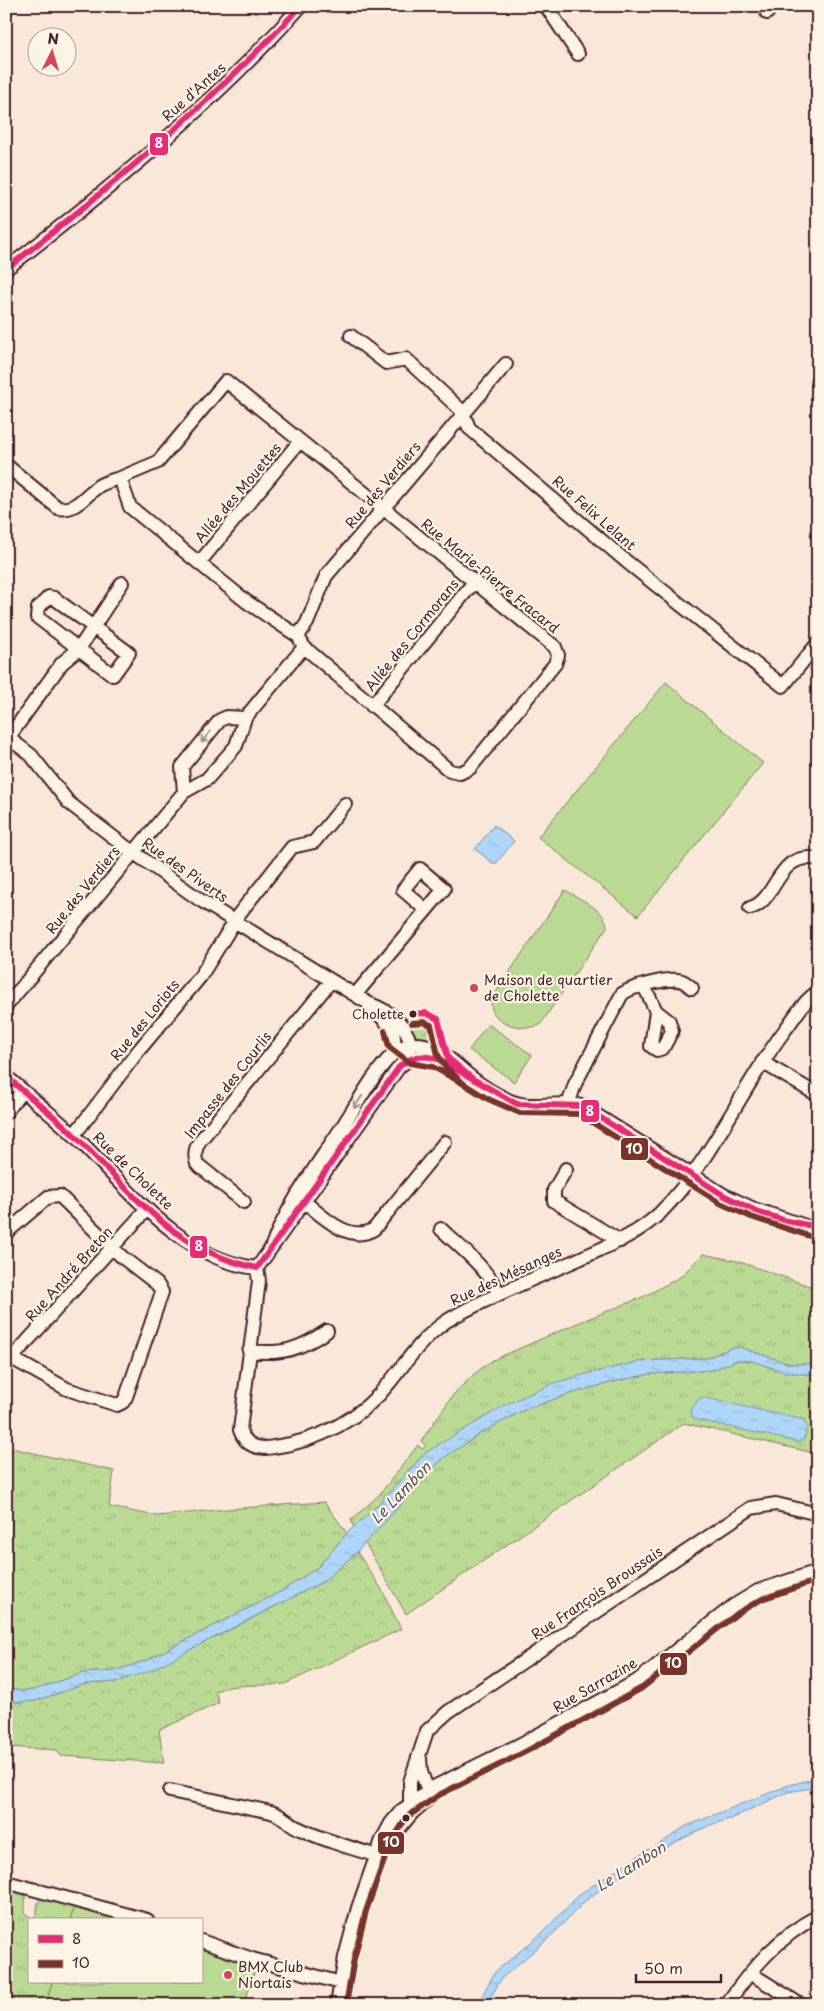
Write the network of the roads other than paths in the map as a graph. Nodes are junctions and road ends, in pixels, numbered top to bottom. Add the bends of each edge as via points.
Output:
1 (301, 6) edge
2 (546, 6) edge
3 (578, 54) dead end
4 (6, 269) edge
5 (351, 336) dead end
6 (506, 364) dead end
7 (464, 412) junction
8 (300, 442) junction
9 (6, 465) edge
10 (120, 478) junction
11 (383, 509) junction
12 (199, 563) junction
13 (122, 582) dead end
14 (474, 582) junction
15 (94, 628) junction
16 (301, 641) junction
17 (818, 643) edge
18 (79, 649) junction
19 (372, 706) junction
20 (245, 718) junction
21 (7, 738) edge
22 (184, 792) junction
23 (345, 804) dead end
24 (133, 852) junction
25 (818, 859) edge
26 (750, 908) dead end
27 (426, 910) dead end
28 (234, 921) junction
29 (331, 981) junction
30 (644, 986) junction
31 (692, 988) dead end
32 (818, 992) edge
33 (355, 995) junction
34 (6, 1006) edge
35 (656, 1011) dead end
36 (405, 1049) junction
37 (762, 1062) junction
38 (6, 1076) edge
39 (22, 1091) junction
40 (818, 1095) edge
41 (569, 1102) junction
42 (6, 1112) edge
43 (74, 1135) junction
44 (445, 1142) dead end
45 (566, 1169) dead end
46 (692, 1175) junction
47 (244, 1202) dead end
48 (305, 1202) junction
49 (147, 1209) junction
50 (814, 1228) edge
51 (442, 1229) dead end
52 (6, 1233) edge
53 (620, 1241) junction
54 (113, 1248) junction
55 (271, 1248) junction
56 (257, 1268) junction
57 (499, 1294) junction
58 (328, 1331) dead end
59 (249, 1351) junction
60 (9, 1357) edge
61 (818, 1514) edge
62 (818, 1571) edge
63 (420, 1755) junction
64 (170, 1791) dead end
65 (427, 1795) junction
66 (411, 1808) junction
67 (379, 1854) junction
68 (6, 1882) edge
69 (818, 1916) edge
70 (140, 1918) edge
71 (202, 1941) edge
72 (750, 1973) junction
73 (341, 1983) junction
74 (337, 2005) edge
75 (726, 2005) edge
76 (801, 2005) edge

1 - 4 street, Rue d'Antes via 217,94 61,227
2 - 3 street
5 - 7 street, Rue Felix Lelant via 386,363 406,360
6 - 7 street, Rue des Verdiers
7 - 11 street, Rue des Verdiers
7 - 17 street, Rue Felix Lelant via 469,428 627,562 783,686
8 - 10 street, Rue Marie-Pierre Fracard via 226,381 158,462
8 - 11 street, Rue Marie-Pierre Fracard
8 - 12 street, Allée des Mouettes
9 - 10 street, Rue Marie-Pierre Fracard via 58,508 72,508 101,485
10 - 12 street, Rue Marie-Pierre Fracard via 130,507
11 - 14 street, Rue Marie-Pierre Fracard
11 - 16 street, Rue des Verdiers via 326,576
12 - 16 street, Rue Marie-Pierre Fracard
13 - 15 street via 102,610
14 - 19 street, Allée des Cormorans
14 - 19 street, Rue Marie-Pierre Fracard via 555,647 558,655 555,664 476,761 460,773 450,770
15 - 18 street
15 - 18 street via 129,653 113,675
15 - 18 street via 54,598 45,599 38,608 36,617
16 - 19 street, Rue Marie-Pierre Fracard
16 - 20 street, Rue des Verdiers
18 - 21 street via 62,663
20 - 22 street, Rue des Verdiers via 236,746 207,780
20 -> 22 street via 220,720 182,767
21 - 24 street, Rue des Piverts via 31,755 69,803
22 - 24 street, Rue des Verdiers
23 - 28 street, Rue des Loriots via 314,842 292,847
24 - 28 street, Rue des Piverts
24 - 34 street, Rue des Verdiers
25 - 26 street via 802,859 786,868 758,906
27 - 33 street
28 - 29 street, Rue des Piverts
28 - 43 street, Rue des Loriots via 200,977 142,1045
29 - 33 street, Rue des Piverts
29 - 47 street, Impasse des Courlis via 195,1150 197,1164
30 - 31 street via 681,980
30 - 35 street
30 - 41 street via 635,986 622,994
32 - 37 street, Rue des Mésanges via 808,1000
33 - 36 street, Rue des Piverts via 368,1003 388,1024
36 - 41 street via 436,1058 501,1097 520,1104
36 - 48 street via 399,1067
36 -> 55 street via 358,1102 289,1208
37 - 40 street
37 - 46 street, Rue des Mésanges
38 - 39 street, Rue de Cholette
39 - 42 street
39 - 43 street, Rue de Cholette
41 - 46 street via 594,1112
43 - 49 street, Rue de Cholette
44 - 48 street via 368,1233 346,1232
45 - 53 street via 554,1190 554,1201
46 - 50 street via 738,1202
46 - 53 street, Rue des Mésanges via 660,1212 634,1234
48 - 55 street
49 - 54 street, Rue André Breton
49 - 56 street, Rue de Cholette via 216,1257
51 - 57 street via 486,1273
52 - 54 street via 48,1197 60,1196
53 - 57 street, Rue des Mésanges
54 - 60 street, Rue André Breton
54 - 60 street via 157,1284 162,1292 123,1402 109,1404 66,1389
55 - 56 street
56 - 59 street, Rue des Mésanges via 259,1281
57 - 59 street, Rue des Mésanges via 453,1317 425,1339 389,1384 351,1419 323,1434 286,1446 257,1447 243,1438 240,1419
58 - 59 street via 294,1350
61 - 63 street, Rue François Broussais via 776,1504 751,1508 448,1712 427,1731
62 - 65 street, Rue Sarrazine via 758,1591 733,1606 637,1680
63 - 65 street, Rue François Broussais
63 - 66 street, Rue François Broussais via 410,1782
64 - 67 street via 281,1815 297,1827 324,1839
65 - 66 street, Rue Sarrazine
66 - 67 street, Rue Sarrazine
67 - 73 street, Rue Sarrazine via 351,1932
68 - 70 street
69 - 72 street via 782,1939
71 - 73 street via 252,1959
72 - 75 street
72 - 76 street
73 - 74 street, Rue Sarrazine

